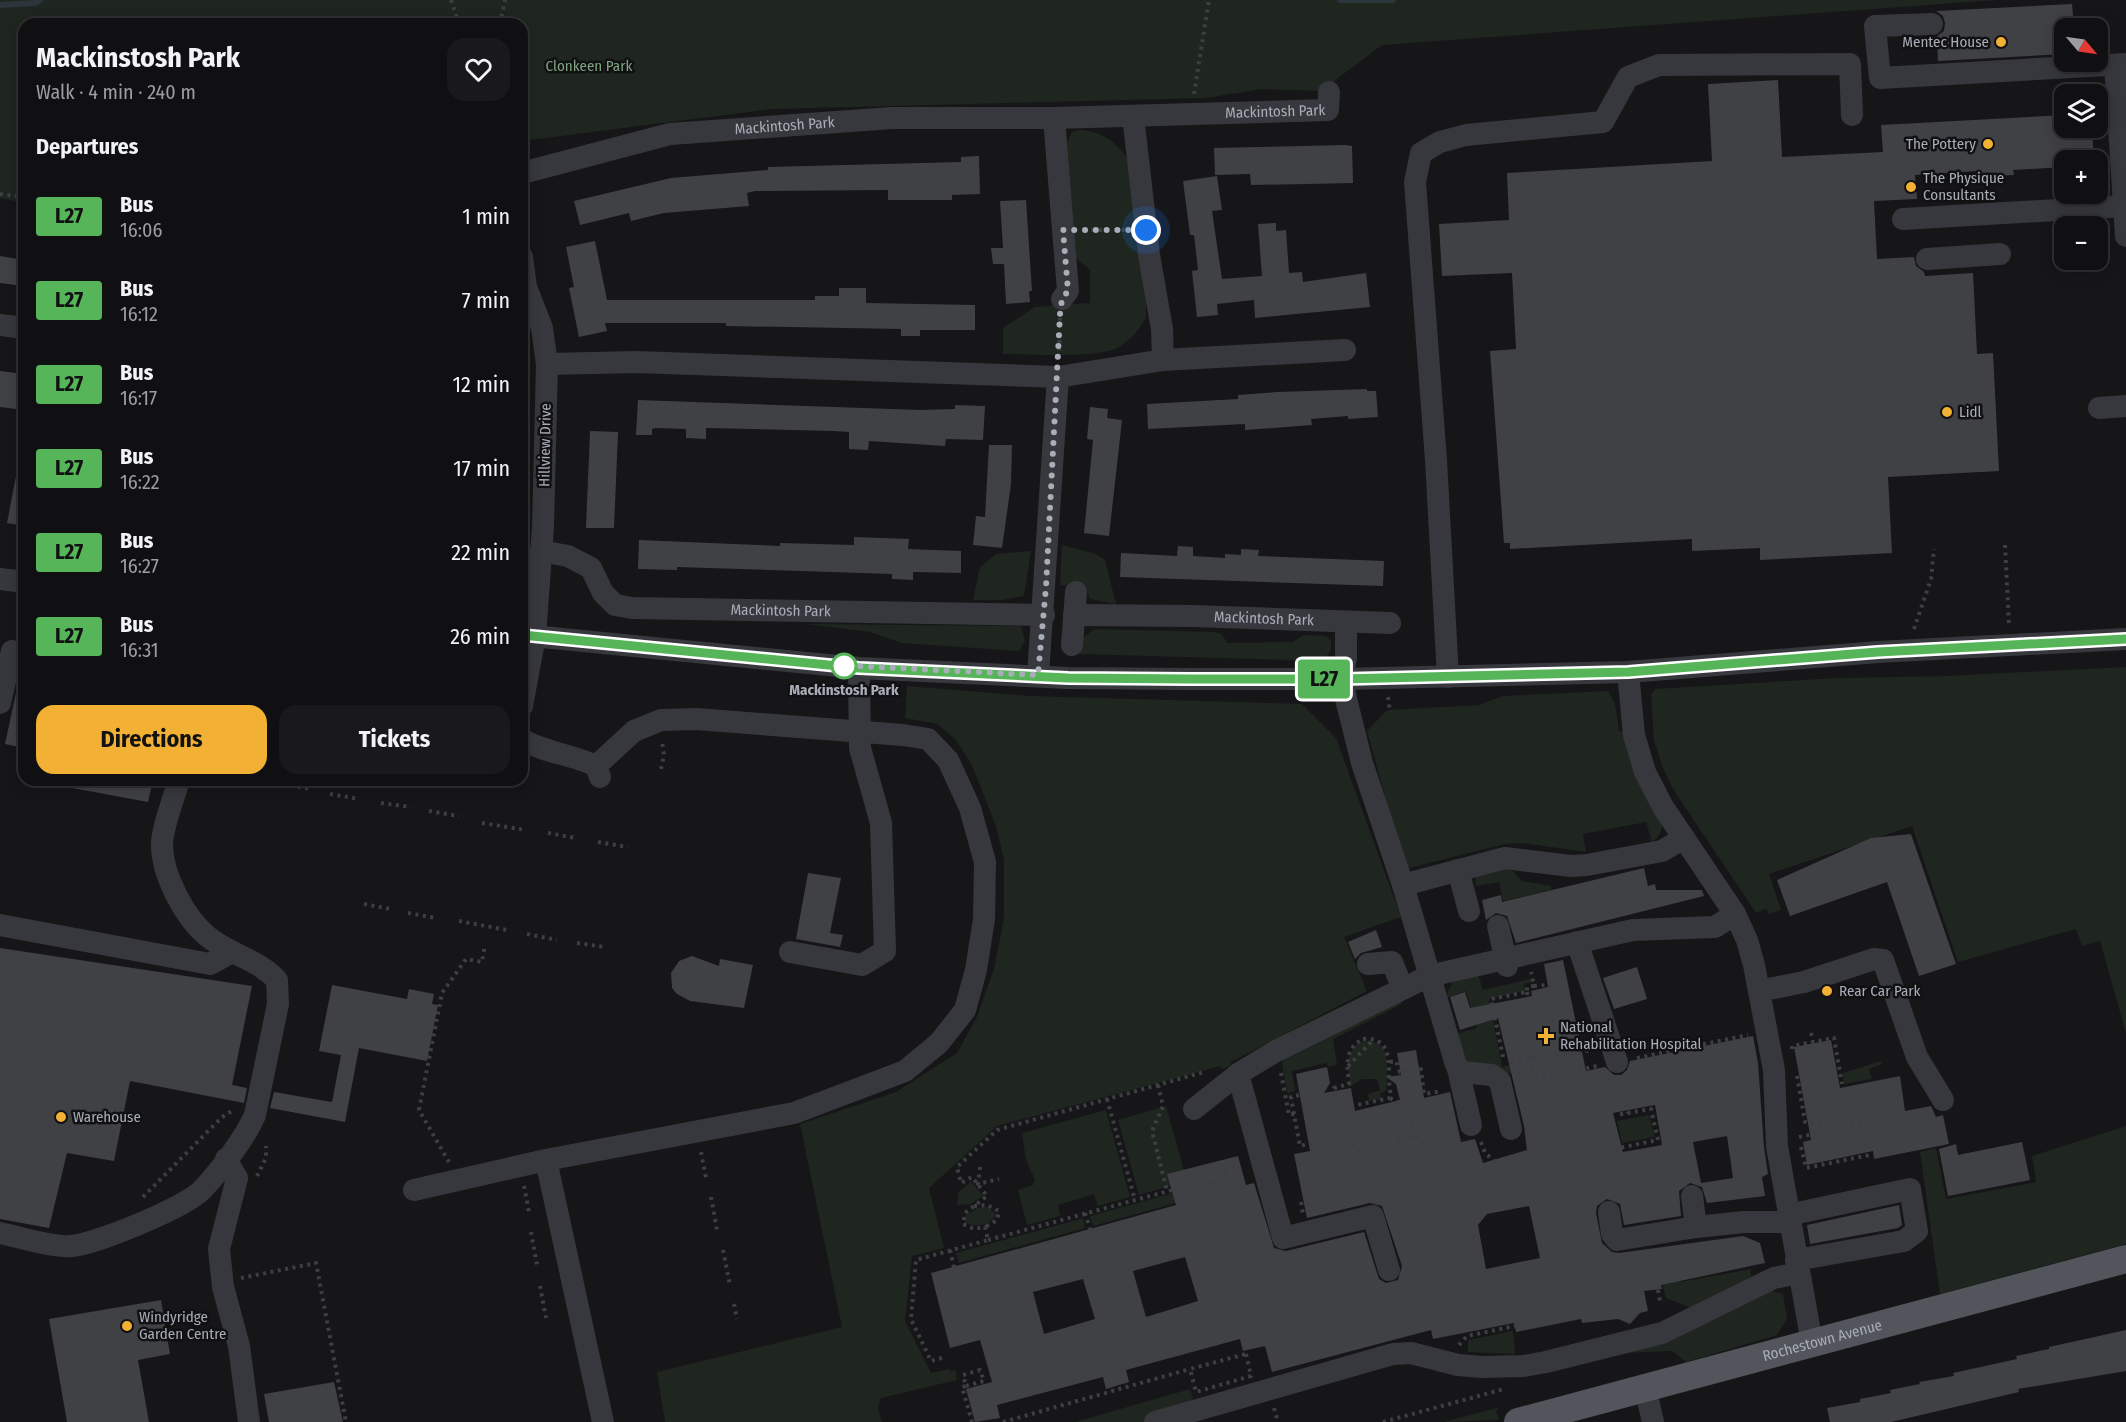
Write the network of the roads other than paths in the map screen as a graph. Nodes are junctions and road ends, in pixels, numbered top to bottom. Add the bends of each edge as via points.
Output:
1 (1932, 24) dead end
2 (2120, 64) edge
3 (1329, 92) dead end
4 (1852, 115) dead end
5 (1133, 116) junction
6 (1054, 118) junction
7 (2122, 133) edge
8 (528, 171) edge
9 (2124, 206) junction
10 (1903, 219) dead end
11 (2126, 236) edge
12 (2000, 254) dead end
13 (1928, 259) dead end
14 (528, 297) edge
15 (1062, 299) road end
16 (0, 325) edge
17 (18, 327) edge
18 (1345, 350) dead end
19 (1163, 360) junction
20 (548, 364) junction
21 (1058, 377) junction
22 (2126, 406) edge
23 (2099, 408) dead end
24 (533, 529) edge
25 (541, 551) junction
26 (0, 579) edge
27 (18, 581) edge
28 (1076, 592) dead end
29 (1044, 615) junction
30 (1074, 615) junction
31 (1346, 623) junction
32 (1390, 623) dead end
33 (529, 635) edge
34 (2126, 639) edge
35 (1072, 645) dead end
36 (6, 648) edge
37 (18, 665) edge
38 (859, 668) junction
39 (1628, 672) junction
40 (1038, 675) junction
41 (1448, 676) junction
42 (1342, 679) junction
43 (0, 703) edge
44 (859, 731) junction
45 (528, 742) edge
46 (177, 786) edge
47 (1684, 838) junction
48 (1458, 870) junction
49 (1403, 885) junction
50 (1469, 911) dead end
51 (1735, 914) junction
52 (0, 925) edge
53 (1498, 926) dead end
54 (1577, 942) junction
55 (232, 952) junction
56 (790, 952) dead end
57 (1513, 960) junction
58 (1368, 964) dead end
59 (1429, 976) junction
60 (1402, 987) junction
61 (1759, 991) junction
62 (1610, 1055) road end
63 (1458, 1069) junction
64 (1238, 1074) junction
65 (1943, 1100) dead end
66 (1194, 1109) dead end
67 (1511, 1129) dead end
68 (1477, 1132) road end
69 (226, 1159) junction
70 (546, 1160) junction
71 (414, 1190) dead end
72 (1692, 1196) dead end
73 (1609, 1212) dead end
74 (1789, 1218) junction
75 (1696, 1227) junction
76 (0, 1233) edge
77 (2126, 1259) edge
78 (1797, 1267) junction
79 (1389, 1270) dead end
80 (1812, 1343) junction
81 (1645, 1387) junction
82 (249, 1422) edge
83 (603, 1422) edge
84 (1155, 1422) edge
85 (1518, 1422) edge
86 (1653, 1422) edge

1 - 2 street via 1875,27 1881,78
2 - 7 street
3 - 5 street, Mackintosh Park via 1328,110
4 - 41 street via 1850,64 1659,65 1628,77 1603,122 1466,135 1440,142 1421,153 1415,182
5 - 6 street, Mackintosh Park
5 - 19 street
6 - 8 street, Mackintosh Park via 892,118 670,134
6 - 15 street via 1068,291
7 - 9 street
9 - 10 street
9 - 11 street
12 - 13 street
14 - 20 street, Hillview Drive via 542,328
16 - 17 street
18 - 19 street
19 - 21 street
20 - 21 street via 638,362
20 - 24 street, Hillview Drive
21 - 29 street
22 - 23 street
24 - 25 street, Hillview Drive
25 - 29 street, Mackintosh Park via 568,556 591,568 615,605 632,608
25 - 33 street, Hillview Drive
26 - 27 street
28 - 30 street
29 - 40 street
30 - 31 street, Mackintosh Park
30 - 35 street
31 - 32 street, Mackintosh Park
31 - 42 street
33 - 38 street
34 - 39 street
36 - 37 street
36 - 43 street
38 - 40 street
38 - 44 street
39 - 41 street
39 - 47 street via 1634,735 1645,772
40 - 42 street
41 - 42 street
42 - 49 street via 1362,763
44 - 45 street via 661,720 634,731 598,771
44 - 56 street via 881,823 885,951 862,965
44 - 70 street via 928,740 948,760 970,808 985,862 984,919 965,1010 939,1043 905,1071 855,1092 794,1113
46 - 55 street via 162,847 174,894 206,936
47 - 48 street via 1662,851 1613,856 1579,866 1542,867 1505,858
47 - 51 street
48 - 49 street
48 - 50 street
49 - 59 street
51 - 54 street via 1715,927 1634,930
51 - 61 street via 1747,940
52 - 55 street via 210,964
53 - 57 street
54 - 57 street
54 - 62 street
55 - 69 street via 263,965 277,980 278,1004 255,1115
57 - 59 street
58 - 60 street via 1392,962
59 - 60 street
59 - 63 street
60 - 64 street
61 - 65 street via 1803,982 1874,959 1883,960 1914,1048
61 - 74 street via 1774,1070 1777,1146
63 - 67 street via 1492,1075 1500,1081
63 - 68 street
64 - 66 street
64 - 79 street via 1283,1239 1373,1216
69 - 76 street via 194,1196 98,1240 70,1246
69 - 82 street via 237,1178 219,1249 223,1287 239,1346
70 - 71 street
70 - 83 street
72 - 75 street
73 - 75 street via 1612,1234 1617,1240
74 - 75 street
74 - 78 street
74 - 78 street via 1910,1189 1917,1231 1904,1241
77 - 80 main road, Rochestown Avenue
78 - 80 street
78 - 84 street via 1662,1333 1506,1367 1458,1365 1411,1353 1393,1354 1315,1373
80 - 81 main road, Rochestown Avenue
81 - 85 main road, Rochestown Avenue
81 - 86 street

